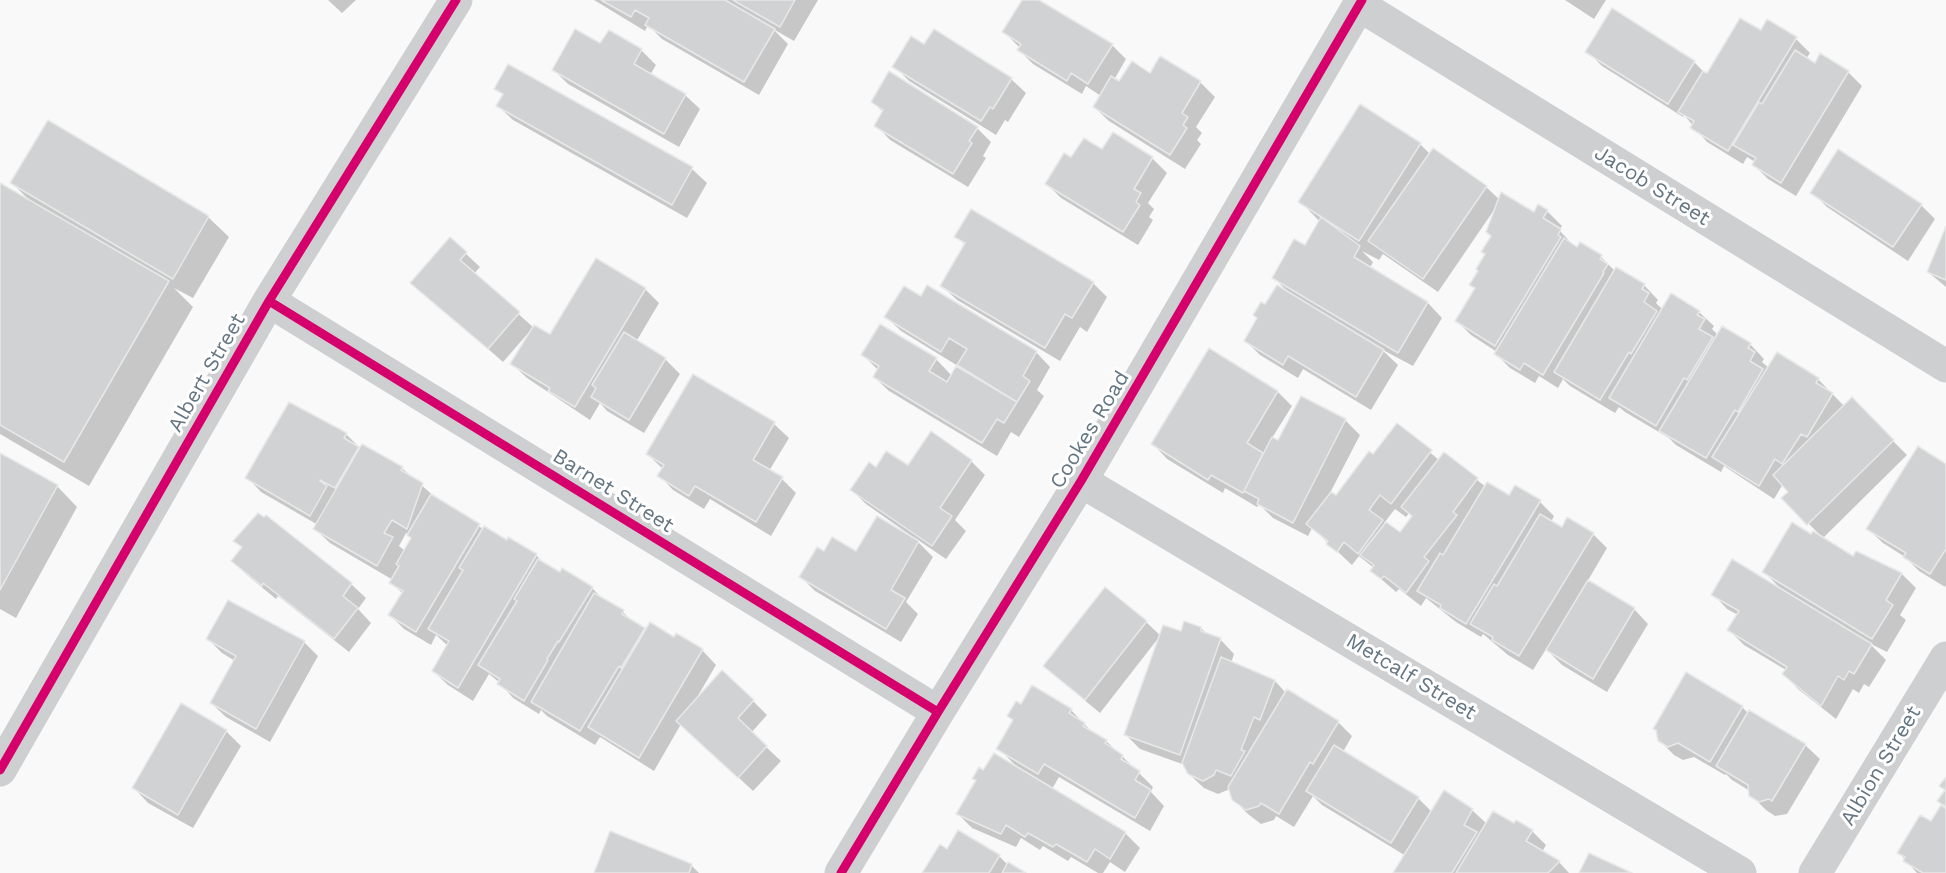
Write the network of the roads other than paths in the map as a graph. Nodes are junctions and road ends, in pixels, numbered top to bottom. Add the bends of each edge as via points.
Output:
1 (456, 0) edge
2 (1360, 2) edge
3 (269, 301) junction
4 (1946, 366) edge
5 (1082, 481) junction
6 (1946, 658) edge
7 (938, 712) junction
8 (0, 770) edge
9 (841, 873) edge
10 (1740, 873) edge
11 (1815, 873) edge

1 - 3 street, Albert Street
2 - 4 street, Jacob Street
2 - 5 street, Cookes Road
3 - 7 street, Barnet Street
3 - 8 street, Albert Street
5 - 7 street, Cookes Road
5 - 10 street, Metcalf Street
6 - 11 street, Albion Street
7 - 9 street, Cookes Road

